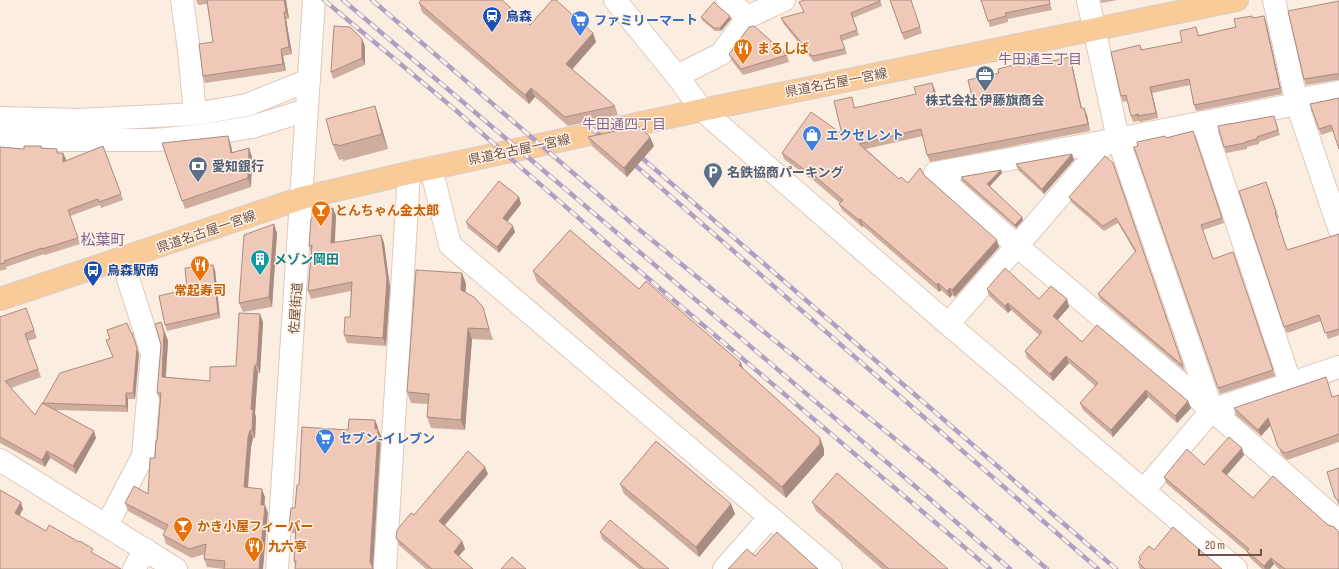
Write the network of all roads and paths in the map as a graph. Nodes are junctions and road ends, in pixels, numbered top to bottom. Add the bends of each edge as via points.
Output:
1 (182, 0) edge
2 (314, 0) edge
3 (615, 0) edge
4 (727, 0) edge
5 (784, 0) edge
6 (1088, 0) edge
7 (1237, 0) edge
8 (1274, 0) edge
9 (748, 17) junction
10 (1095, 30) junction
11 (677, 76) junction
12 (309, 80) junction
13 (1339, 92) edge
14 (1296, 102) junction
15 (307, 110) junction
16 (702, 110) junction
17 (195, 114) junction
18 (0, 118) edge
19 (1203, 122) junction
20 (0, 140) edge
21 (1113, 140) junction
22 (431, 168) junction
23 (408, 173) junction
24 (302, 198) junction
25 (1339, 228) edge
26 (1017, 246) junction
27 (122, 260) junction
28 (0, 299) edge
29 (948, 324) junction
30 (1339, 367) edge
31 (1290, 382) junction
32 (1212, 410) junction
33 (1, 464) edge
34 (1144, 490) junction
35 (770, 517) junction
36 (1339, 522) edge
37 (107, 525) junction
38 (145, 549) junction
39 (134, 569) edge
40 (176, 569) edge
41 (277, 569) edge
42 (385, 569) edge
43 (724, 569) edge
44 (831, 569) edge
45 (1236, 569) edge

1 - 17 street
2 - 12 street, 佐屋街道
3 - 11 street
4 - 9 street
5 - 9 street
6 - 10 street
7 - 10 main road, 県道名古屋一宮線
8 - 14 street
9 - 11 street via 721,54
10 - 16 main road, 県道名古屋一宮線
10 - 21 street
11 - 16 street
12 - 15 street, 佐屋街道
12 - 17 street via 247,104
13 - 14 street
14 - 19 street
14 - 25 street
15 - 20 street via 252,127 197,136 155,140
15 - 24 street, 佐屋街道
16 - 22 main road, 県道名古屋一宮線
16 - 29 street
17 - 18 street via 80,120
19 - 21 street
19 - 31 street
21 - 26 street
21 - 26 street via 935,173
21 - 32 street
22 - 23 main road, 県道名古屋一宮線
22 - 35 street via 450,246
23 - 24 main road, 県道名古屋一宮線
23 - 42 street
24 - 27 main road, 県道名古屋一宮線
24 - 41 street, 佐屋街道
26 - 29 street
26 - 32 street
27 - 28 main road, 県道名古屋一宮線
27 - 37 street via 152,353 143,456
29 - 34 street
30 - 31 street
31 - 32 street
32 - 34 street
32 - 36 street
33 - 37 street
34 - 45 street
35 - 43 street
35 - 44 street
37 - 38 street
38 - 39 street
38 - 40 street

